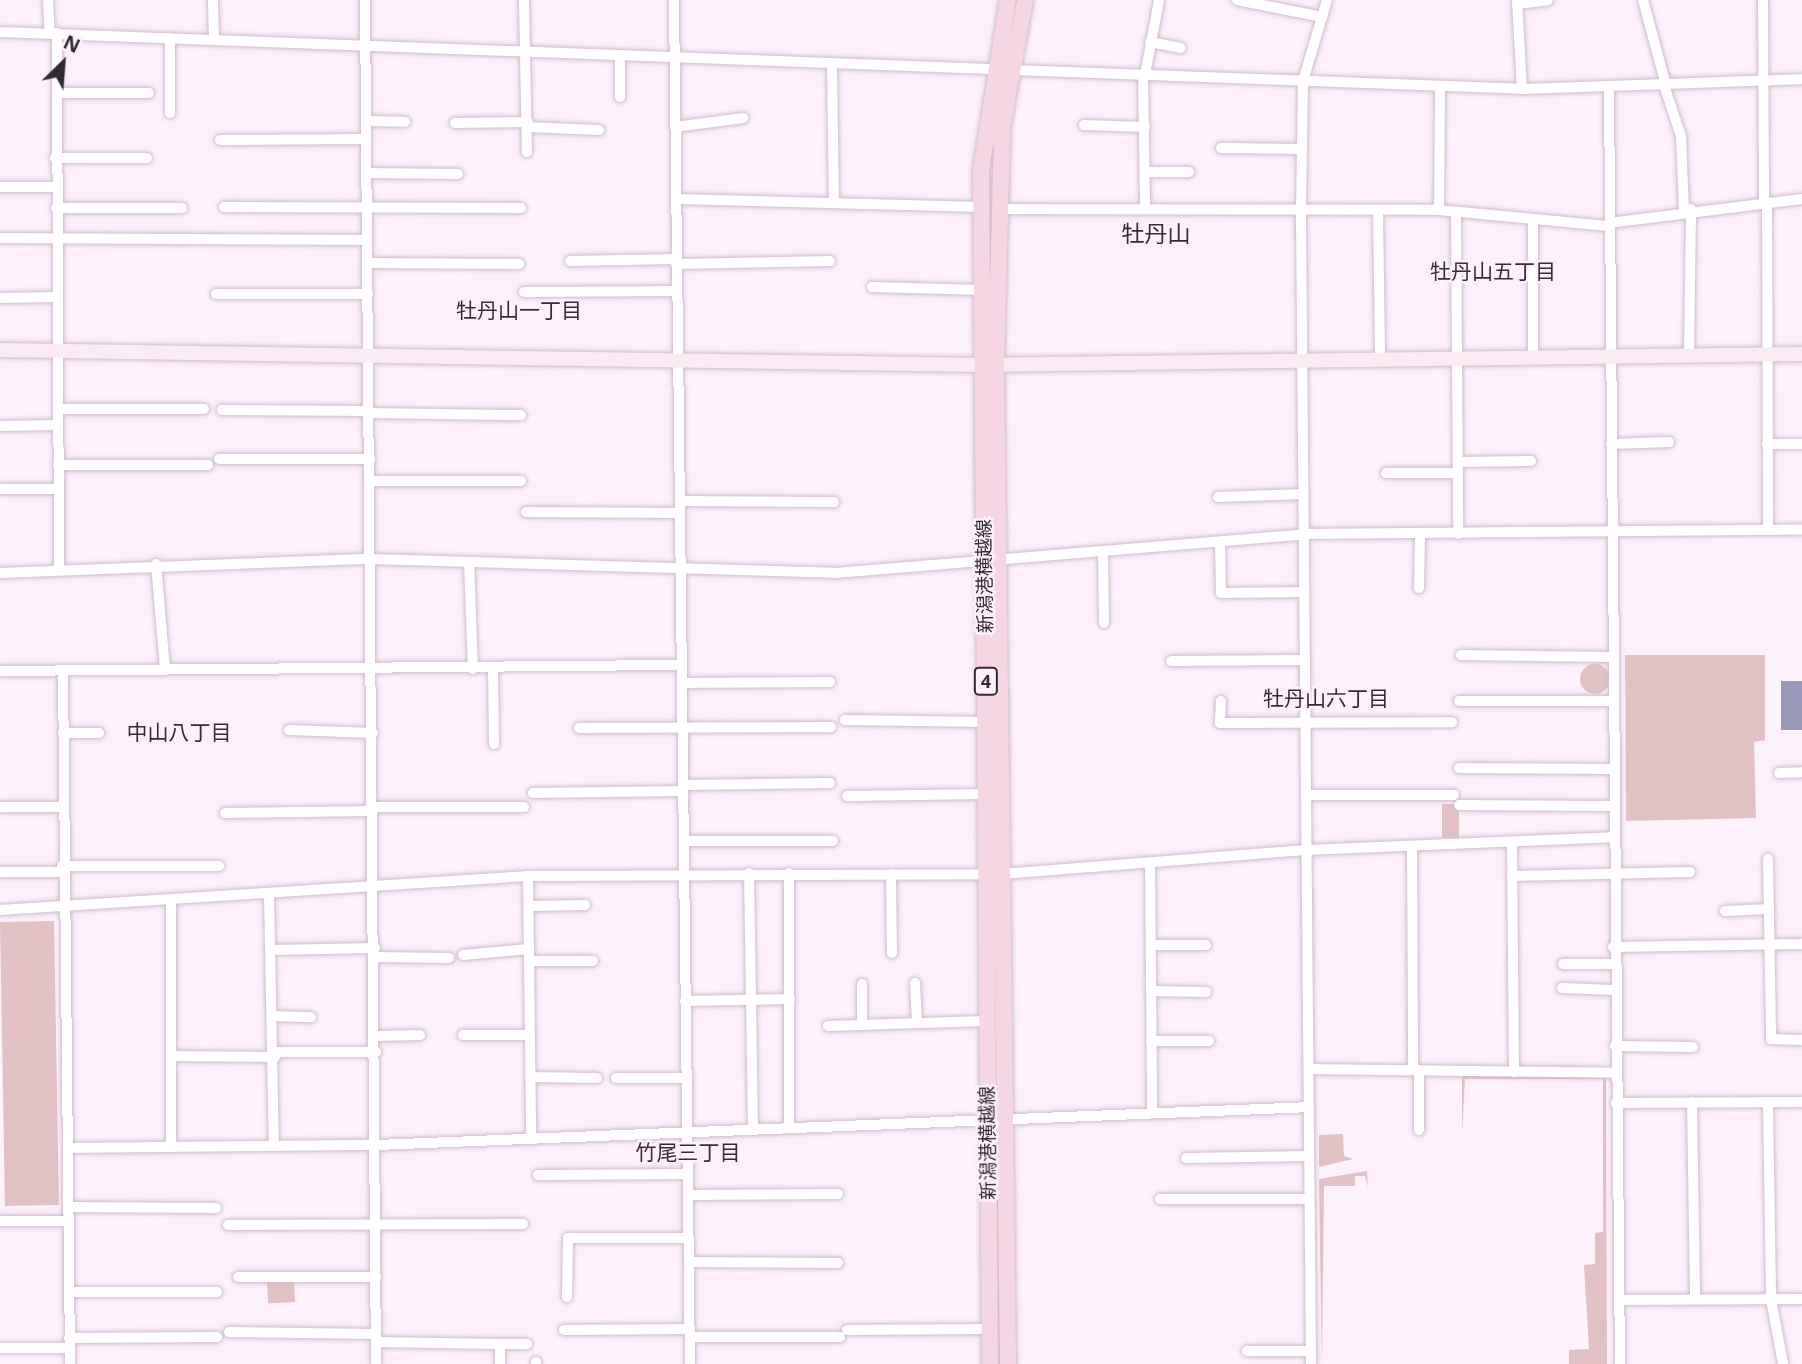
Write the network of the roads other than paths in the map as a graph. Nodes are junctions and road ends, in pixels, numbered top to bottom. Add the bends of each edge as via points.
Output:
1 (48, 0) edge
2 (213, 0) edge
3 (365, 0) edge
4 (524, 0) edge
5 (674, 0) edge
6 (1008, 0) edge
7 (1025, 0) edge
8 (1159, 0) edge
9 (1237, 0) edge
10 (1327, 0) edge
11 (1548, 0) edge
12 (1643, 0) edge
13 (1763, 0) edge
14 (1517, 2) edge
15 (1322, 17) junction
16 (0, 32) edge
17 (53, 33) junction
18 (170, 38) junction
19 (214, 40) junction
20 (1150, 42) junction
21 (365, 48) junction
22 (1180, 48) dead end
23 (528, 52) junction
24 (620, 55) junction
25 (675, 58) junction
26 (832, 65) junction
27 (1002, 70) junction
28 (1144, 75) junction
29 (1802, 79) edge
30 (1763, 80) junction
31 (1303, 81) junction
32 (1665, 85) junction
33 (1440, 86) junction
34 (1609, 87) junction
35 (1522, 89) junction
36 (57, 93) junction
37 (149, 93) dead end
38 (621, 97) dead end
39 (170, 113) dead end
40 (743, 118) dead end
41 (366, 121) junction
42 (405, 122) dead end
43 (455, 123) dead end
44 (527, 124) junction
45 (1084, 125) dead end
46 (675, 127) junction
47 (1145, 127) junction
48 (599, 130) dead end
49 (366, 139) junction
50 (220, 141) dead end
51 (1221, 148) dead end
52 (1302, 149) junction
53 (527, 152) dead end
54 (55, 158) junction
55 (147, 158) dead end
56 (1145, 172) junction
57 (1189, 172) dead end
58 (367, 173) junction
59 (458, 174) dead end
60 (0, 187) edge
61 (55, 187) junction
62 (676, 199) junction
63 (1802, 199) edge
64 (1765, 202) junction
65 (834, 203) junction
66 (224, 207) dead end
67 (56, 208) junction
68 (181, 208) dead end
69 (522, 208) dead end
70 (990, 208) junction
71 (1145, 209) junction
72 (1301, 209) junction
73 (367, 210) junction
74 (1378, 210) junction
75 (1439, 210) junction
76 (1688, 210) junction
77 (1456, 213) junction
78 (1533, 222) junction
79 (1609, 225) junction
80 (0, 238) edge
81 (56, 238) junction
82 (367, 240) junction
83 (570, 261) dead end
84 (830, 261) dead end
85 (676, 262) junction
86 (368, 263) junction
87 (519, 264) dead end
88 (872, 287) dead end
89 (982, 290) junction
90 (676, 291) junction
91 (524, 292) dead end
92 (368, 293) junction
93 (216, 294) dead end
94 (57, 297) junction
95 (0, 298) edge
96 (0, 350) edge
97 (57, 351) junction
98 (1802, 354) edge
99 (369, 355) junction
100 (1766, 355) junction
101 (1689, 356) junction
102 (1609, 357) junction
103 (1533, 358) junction
104 (676, 359) junction
105 (1457, 359) junction
106 (1380, 360) junction
107 (1303, 361) junction
108 (989, 365) junction
109 (58, 409) junction
110 (204, 409) dead end
111 (222, 410) dead end
112 (369, 412) junction
113 (521, 415) dead end
114 (58, 425) junction
115 (0, 426) edge
116 (1668, 442) dead end
117 (1611, 444) junction
118 (1767, 444) junction
119 (1802, 444) edge
120 (219, 459) dead end
121 (370, 459) junction
122 (1531, 461) dead end
123 (58, 465) junction
124 (208, 465) dead end
125 (1458, 468) junction
126 (1386, 473) dead end
127 (370, 481) junction
128 (521, 481) dead end
129 (0, 489) edge
130 (58, 489) junction
131 (1302, 494) junction
132 (1218, 496) dead end
133 (680, 501) junction
134 (834, 502) dead end
135 (526, 512) dead end
136 (680, 513) junction
137 (1768, 530) junction
138 (1802, 530) edge
139 (1611, 533) junction
140 (1304, 534) junction
141 (1420, 534) junction
142 (1458, 534) junction
143 (1220, 542) junction
144 (1103, 552) junction
145 (370, 559) junction
146 (991, 561) junction
147 (469, 562) junction
148 (156, 564) junction
149 (59, 566) junction
150 (681, 569) junction
151 (0, 573) edge
152 (1419, 589) dead end
153 (1304, 592) junction
154 (1104, 623) dead end
155 (1461, 655) dead end
156 (1612, 657) junction
157 (1305, 660) junction
158 (1171, 661) dead end
159 (680, 665) junction
160 (493, 668) junction
161 (473, 669) junction
162 (64, 670) junction
163 (165, 670) junction
164 (0, 671) edge
165 (372, 671) junction
166 (830, 682) dead end
167 (682, 683) junction
168 (1221, 701) dead end
169 (1459, 701) dead end
170 (1612, 701) junction
171 (845, 720) dead end
172 (986, 722) junction
173 (1452, 722) dead end
174 (1306, 723) junction
175 (831, 727) dead end
176 (579, 729) dead end
177 (682, 729) junction
178 (289, 730) dead end
179 (63, 733) junction
180 (99, 733) dead end
181 (373, 733) junction
182 (494, 744) dead end
183 (1459, 768) dead end
184 (1612, 769) junction
185 (1802, 772) edge
186 (1779, 773) dead end
187 (830, 783) dead end
188 (684, 788) junction
189 (533, 793) dead end
190 (987, 794) junction
191 (1306, 795) junction
192 (847, 796) dead end
193 (1613, 806) junction
194 (0, 807) edge
195 (62, 807) junction
196 (524, 807) dead end
197 (373, 809) junction
198 (225, 813) dead end
199 (1613, 837) junction
200 (685, 841) junction
201 (833, 841) dead end
202 (1512, 842) junction
203 (1412, 846) junction
204 (1306, 850) junction
205 (1768, 859) dead end
206 (1150, 862) junction
207 (219, 866) dead end
208 (62, 869) junction
209 (0, 872) edge
210 (1690, 872) dead end
211 (749, 873) junction
212 (789, 873) junction
213 (1613, 873) junction
214 (891, 874) junction
215 (994, 874) junction
216 (528, 876) junction
217 (1513, 876) junction
218 (684, 877) junction
219 (374, 889) junction
220 (269, 894) junction
221 (171, 901) junction
222 (585, 905) dead end
223 (529, 906) junction
224 (66, 907) junction
225 (1769, 909) junction
226 (0, 910) edge
227 (1725, 911) dead end
228 (1802, 944) edge
229 (1151, 945) junction
230 (1206, 945) dead end
231 (1770, 945) junction
232 (1613, 947) junction
233 (529, 948) junction
234 (271, 950) junction
235 (375, 952) junction
236 (892, 953) dead end
237 (463, 955) dead end
238 (449, 958) dead end
239 (530, 961) junction
240 (593, 961) dead end
241 (1563, 964) dead end
242 (1613, 964) junction
243 (915, 983) dead end
244 (862, 984) dead end
245 (1562, 988) dead end
246 (1614, 990) junction
247 (1151, 992) junction
248 (1206, 992) dead end
249 (790, 999) junction
250 (685, 1001) junction
251 (751, 1001) junction
252 (273, 1016) junction
253 (311, 1017) dead end
254 (987, 1021) junction
255 (916, 1023) junction
256 (862, 1025) junction
257 (828, 1026) dead end
258 (377, 1035) junction
259 (419, 1035) dead end
260 (463, 1035) dead end
261 (530, 1035) junction
262 (1802, 1040) edge
263 (1151, 1041) junction
264 (1209, 1041) dead end
265 (1615, 1046) junction
266 (1693, 1047) dead end
267 (376, 1052) junction
268 (275, 1055) junction
269 (171, 1056) junction
270 (1309, 1069) junction
271 (1416, 1070) junction
272 (1514, 1072) junction
273 (1615, 1073) junction
274 (530, 1077) junction
275 (597, 1077) dead end
276 (616, 1078) dead end
277 (687, 1078) junction
278 (1692, 1102) junction
279 (1768, 1102) junction
280 (1802, 1102) edge
281 (1616, 1103) junction
282 (1309, 1107) junction
283 (1152, 1110) junction
284 (1005, 1117) junction
285 (987, 1118) junction
286 (789, 1126) junction
287 (753, 1128) junction
288 (1419, 1130) dead end
289 (685, 1131) junction
290 (531, 1138) junction
291 (377, 1145) junction
292 (171, 1146) junction
293 (274, 1146) junction
294 (68, 1148) junction
295 (1309, 1156) junction
296 (1186, 1158) dead end
297 (688, 1174) junction
298 (538, 1175) dead end
299 (838, 1194) dead end
300 (688, 1195) junction
301 (1160, 1199) dead end
302 (1309, 1199) junction
303 (69, 1207) junction
304 (216, 1208) dead end
305 (68, 1221) junction
306 (0, 1222) edge
307 (523, 1224) dead end
308 (229, 1225) dead end
309 (376, 1227) junction
310 (689, 1238) junction
311 (690, 1262) junction
312 (838, 1263) dead end
313 (238, 1277) dead end
314 (376, 1278) junction
315 (70, 1292) junction
316 (217, 1292) dead end
317 (567, 1297) dead end
318 (1695, 1299) junction
319 (1771, 1299) junction
320 (1802, 1299) edge
321 (1620, 1300) junction
322 (990, 1329) junction
323 (564, 1330) dead end
324 (229, 1332) dead end
325 (690, 1333) junction
326 (217, 1337) dead end
327 (376, 1338) junction
328 (69, 1343) junction
329 (500, 1344) junction
330 (527, 1344) dead end
331 (0, 1348) edge
332 (1247, 1351) dead end
333 (1311, 1351) junction
334 (70, 1364) edge
335 (376, 1364) edge
336 (500, 1364) edge
337 (691, 1364) edge
338 (990, 1364) edge
339 (1007, 1364) edge
340 (1311, 1364) edge
341 (1620, 1364) edge
342 (1783, 1364) edge

1 - 17 street
2 - 19 street
3 - 21 street
4 - 23 street
5 - 25 street
6 - 27 main road, 新潟港横越線 / 4
7 - 27 main road, 新潟港横越線 / 4
8 - 20 street
9 - 15 street
10 - 15 street
11 - 14 street
12 - 32 street
13 - 30 street
14 - 35 street
15 - 31 street
16 - 17 street
17 - 18 street
17 - 36 street
18 - 19 street
18 - 39 street
19 - 21 street
20 - 22 street
20 - 28 street
21 - 23 street
21 - 41 street
23 - 24 street
23 - 44 street
24 - 25 street
24 - 38 street
25 - 26 street
25 - 46 street
26 - 27 street
26 - 65 street
27 - 28 street
27 - 70 main road, 新潟港横越線 / 4
28 - 31 street
28 - 47 street
29 - 30 street
30 - 32 street
30 - 64 street
31 - 33 street
31 - 52 street
32 - 34 street
32 - 76 street via 1681,136
33 - 35 street
33 - 75 street
34 - 35 street
34 - 79 street
36 - 37 street
36 - 54 street
40 - 46 street
41 - 42 street
41 - 49 street
43 - 44 street
44 - 48 street
44 - 53 street
45 - 47 street
46 - 62 street
47 - 56 street
49 - 50 street
49 - 58 street
51 - 52 street
52 - 72 street
54 - 55 street
54 - 61 street
56 - 57 street
56 - 71 street
58 - 59 street
58 - 73 street
60 - 61 street
61 - 67 street
62 - 65 street
62 - 85 street
63 - 64 street
64 - 76 street
64 - 100 street
65 - 70 street
66 - 73 street
67 - 68 street
67 - 81 street
69 - 73 street
70 - 71 street
70 - 89 main road, 新潟港横越線 / 4
70 - 108 main road, 新潟港横越線 / 4
71 - 72 street
72 - 74 street
72 - 107 street
73 - 82 street
74 - 75 street
74 - 106 street
75 - 77 street
76 - 79 street
76 - 101 street
77 - 78 street
77 - 105 street
78 - 79 street
78 - 103 street
79 - 102 street
80 - 81 street
81 - 82 street
81 - 94 street
82 - 86 street
83 - 85 street
84 - 85 street
85 - 90 street
86 - 87 street
86 - 92 street
88 - 89 street
89 - 108 main road, 新潟港横越線 / 4
90 - 91 street
90 - 104 street
92 - 93 street
92 - 99 street
94 - 95 street
94 - 97 street
96 - 97 street
97 - 99 street
97 - 109 street
98 - 100 street
99 - 104 street
99 - 112 street
100 - 101 street
100 - 118 street
101 - 102 street
102 - 103 street
102 - 117 street
103 - 105 street
104 - 108 street
104 - 133 street
105 - 106 street
105 - 125 street
106 - 107 street
107 - 108 street
107 - 131 street
108 - 146 main road, 新潟港横越線 / 4
109 - 110 street
109 - 114 street
111 - 112 street
112 - 113 street
112 - 121 street
114 - 115 street
114 - 123 street
116 - 117 street
117 - 139 street
118 - 119 street
118 - 137 street
120 - 121 street
121 - 127 street
122 - 125 street
123 - 124 street
123 - 130 street
125 - 126 street
125 - 142 street
127 - 128 street
127 - 145 street
129 - 130 street
130 - 149 street
131 - 132 street
131 - 140 street
133 - 134 street
133 - 136 street
135 - 136 street
136 - 150 street
137 - 138 street
137 - 139 street
139 - 142 street
139 - 156 street
140 - 141 street
140 - 143 street
140 - 153 street
141 - 142 street
141 - 152 street
143 - 144 street
143 - 153 street via 1222,593
144 - 146 street
144 - 154 street
145 - 147 street
145 - 148 street
145 - 165 street
146 - 150 street via 834,573
146 - 172 main road, 新潟港横越線 / 4
146 - 215 main road, 新潟港横越線 / 4
147 - 150 street
147 - 161 street
148 - 149 street
148 - 163 street
149 - 151 street
150 - 159 street
153 - 157 street
155 - 156 street
156 - 170 street
157 - 158 street
157 - 174 street
159 - 160 street
159 - 167 street
160 - 161 street
160 - 182 street
161 - 165 street
162 - 163 street
162 - 164 street
162 - 179 street
163 - 165 street
165 - 181 street
166 - 167 street
167 - 177 street
168 - 174 street via 1220,723
169 - 170 street
170 - 184 street
171 - 172 street
172 - 190 main road, 新潟港横越線 / 4
173 - 174 street
174 - 191 street
175 - 177 street
176 - 177 street
177 - 188 street
178 - 181 street
179 - 180 street
179 - 195 street
181 - 197 street
183 - 184 street
184 - 193 street
185 - 186 street
187 - 188 street
188 - 189 street
188 - 200 street
190 - 192 street
190 - 215 main road, 新潟港横越線 / 4
191 - 193 street
191 - 204 street
193 - 199 street
194 - 195 street
195 - 208 street
196 - 197 street
197 - 198 street
197 - 219 street
199 - 202 street
199 - 213 street
200 - 201 street
200 - 218 street
202 - 203 street
202 - 217 street
203 - 204 street
203 - 271 street
204 - 206 street
204 - 270 street
205 - 225 street
206 - 215 street
206 - 229 street
207 - 208 street
208 - 209 street
208 - 224 street
210 - 213 street
211 - 212 street
211 - 218 street
211 - 251 street
212 - 214 street
212 - 249 street
213 - 217 street
213 - 232 street
214 - 215 street
214 - 236 street
215 - 254 main road, 新潟港横越線 / 4
215 - 284 main road, 新潟港横越線 / 4
216 - 218 street
216 - 219 street
216 - 223 street
217 - 272 street
218 - 250 street
219 - 220 street
219 - 235 street
220 - 221 street
220 - 234 street
221 - 224 street
221 - 269 street
222 - 223 street
223 - 233 street
224 - 226 street
224 - 294 street
225 - 227 street
225 - 231 street
228 - 231 street
229 - 230 street
229 - 247 street
231 - 232 street
231 - 262 street via 1772,1039
232 - 242 street
233 - 237 street
233 - 239 street
234 - 235 street
234 - 252 street
235 - 238 street
235 - 258 street
239 - 240 street
239 - 261 street
241 - 242 street
242 - 246 street
243 - 255 street
244 - 256 street
245 - 246 street
246 - 265 street
247 - 248 street
247 - 263 street
249 - 251 street
249 - 286 street
250 - 251 street
250 - 277 street
251 - 287 street
252 - 253 street
252 - 268 street
254 - 255 street
254 - 285 main road, 新潟港横越線 / 4
255 - 256 street
256 - 257 street
258 - 259 street
258 - 267 street
260 - 261 street
261 - 274 street
263 - 264 street
263 - 283 street
265 - 266 street
265 - 273 street
267 - 268 street
267 - 291 street
268 - 269 street
268 - 293 street
269 - 292 street
270 - 271 street
270 - 282 street
271 - 272 street
271 - 288 street
272 - 273 street
273 - 281 street
274 - 275 street
274 - 290 street
276 - 277 street
277 - 289 street
278 - 279 street
278 - 281 street
278 - 318 street
279 - 280 street
279 - 319 street
281 - 321 street
282 - 283 street
282 - 295 street
283 - 284 street
284 - 285 street
284 - 339 main road, 新潟港横越線 / 4
285 - 286 street
285 - 322 main road, 新潟港横越線 / 4
286 - 287 street
287 - 289 street
289 - 290 street
289 - 297 street
290 - 291 street
291 - 293 street
291 - 309 street
292 - 293 street
292 - 294 street
294 - 303 street
295 - 296 street
295 - 302 street
297 - 298 street
297 - 300 street
299 - 300 street
300 - 310 street
301 - 302 street
302 - 333 street
303 - 304 street
303 - 305 street
305 - 306 street
305 - 315 street
307 - 309 street
308 - 309 street
309 - 314 street
310 - 311 street
310 - 317 street via 568,1238
311 - 312 street
311 - 325 street
313 - 314 street
314 - 327 street
315 - 316 street
315 - 328 street
318 - 319 street
318 - 321 street
319 - 320 street
319 - 342 street
321 - 341 street
322 - 325 street
322 - 338 main road, 新潟港横越線 / 4
323 - 325 street
324 - 327 street
325 - 337 street
326 - 328 street
327 - 329 street
327 - 335 street
328 - 331 street
328 - 334 street
329 - 330 street
329 - 336 street
332 - 333 street
333 - 340 street

